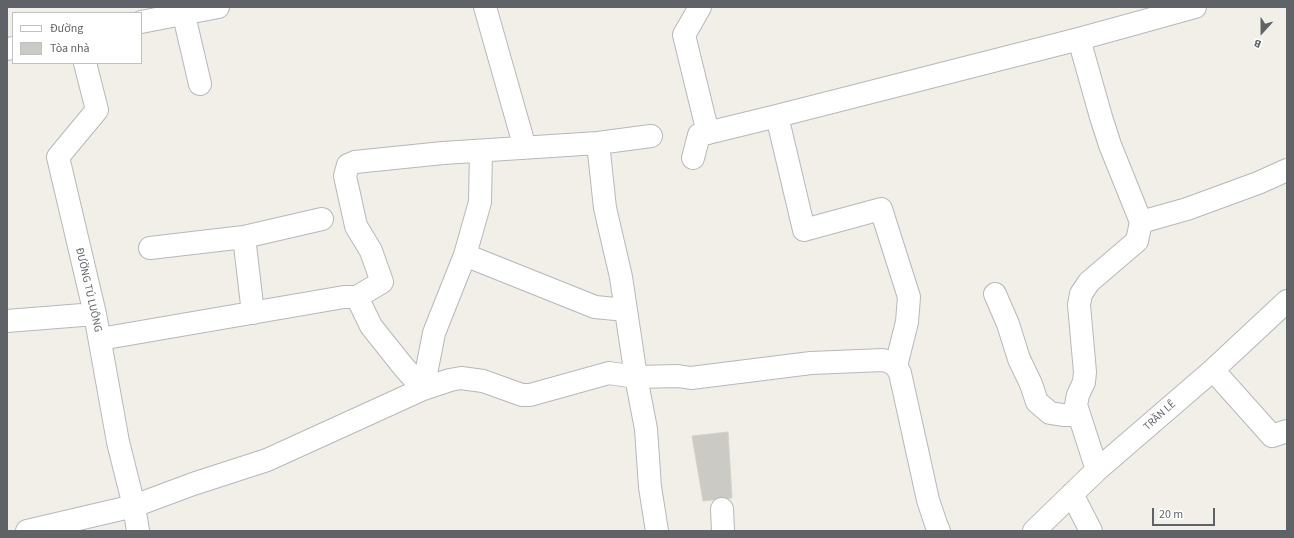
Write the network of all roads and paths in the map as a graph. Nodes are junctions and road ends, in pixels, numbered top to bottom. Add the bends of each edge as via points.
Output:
1 (218, 7) edge
2 (485, 7) edge
3 (700, 7) edge
4 (1195, 7) edge
5 (183, 10) edge
6 (142, 22) edge
7 (1079, 39) junction
8 (84, 64) edge
9 (200, 84) dead end
10 (777, 116) junction
11 (708, 132) junction
12 (652, 136) dead end
13 (598, 144) junction
14 (525, 148) junction
15 (481, 151) junction
16 (693, 158) dead end
17 (1287, 170) edge
18 (322, 219) dead end
19 (1141, 222) junction
20 (244, 237) junction
21 (150, 248) dead end
22 (465, 255) junction
23 (995, 294) dead end
24 (357, 297) junction
25 (1287, 301) edge
26 (626, 310) junction
27 (253, 313) junction
28 (94, 314) junction
29 (7, 321) edge
30 (100, 339) junction
31 (896, 366) junction
32 (1213, 370) junction
33 (636, 377) junction
34 (423, 389) junction
35 (1079, 415) junction
36 (1287, 431) edge
37 (1097, 470) junction
38 (1072, 494) junction
39 (134, 506) junction
40 (722, 509) dead end
41 (27, 531) edge
42 (138, 531) edge
43 (657, 531) edge
44 (723, 531) edge
45 (939, 531) edge
46 (1034, 531) edge
47 (1091, 531) edge

1 - 5 street
2 - 14 street
3 - 11 street via 684,35
4 - 7 street
5 - 6 street
5 - 9 street
7 - 10 street
7 - 19 street via 1110,145
8 - 28 street, ĐƯỜNG TÚ LUÔNG via 97,110 58,157
10 - 11 street
10 - 31 street via 804,230 881,209 909,296 907,322
11 - 16 street via 699,134
12 - 13 street
13 - 14 street
13 - 26 street via 605,208 622,277
14 - 15 street
15 - 22 street via 480,202
15 - 24 street via 355,162 348,165 345,176 356,226 371,251 382,282
17 - 19 street via 1187,209
18 - 20 street
19 - 35 street via 1137,241 1089,282 1081,294 1079,304 1085,372 1076,405
20 - 21 street
20 - 27 street
22 - 26 street via 594,306
22 - 34 street via 434,333
23 - 35 street via 1037,402 1050,413 1063,416
24 - 27 street
24 - 34 street via 370,326
25 - 32 street, TRẦN LÊ
26 - 33 street
27 - 30 street
28 - 29 street
28 - 30 street, ĐƯỜNG TÚ LUÔNG
30 - 39 street, ĐƯỜNG TÚ LUÔNG via 118,442
31 - 33 street via 883,360 811,363 691,378
31 - 45 street via 900,373 928,500
32 - 36 street via 1272,436
32 - 37 street, TRẦN LÊ
33 - 34 street via 609,373 530,395 522,395 483,381 461,378
33 - 43 street via 646,429 650,487
34 - 39 street via 267,460
35 - 37 street
37 - 38 street, TRẦN LÊ
38 - 46 street, TRẦN LÊ
38 - 47 street
39 - 41 street
39 - 42 street, ĐƯỜNG TÚ LUÔNG
40 - 44 street

